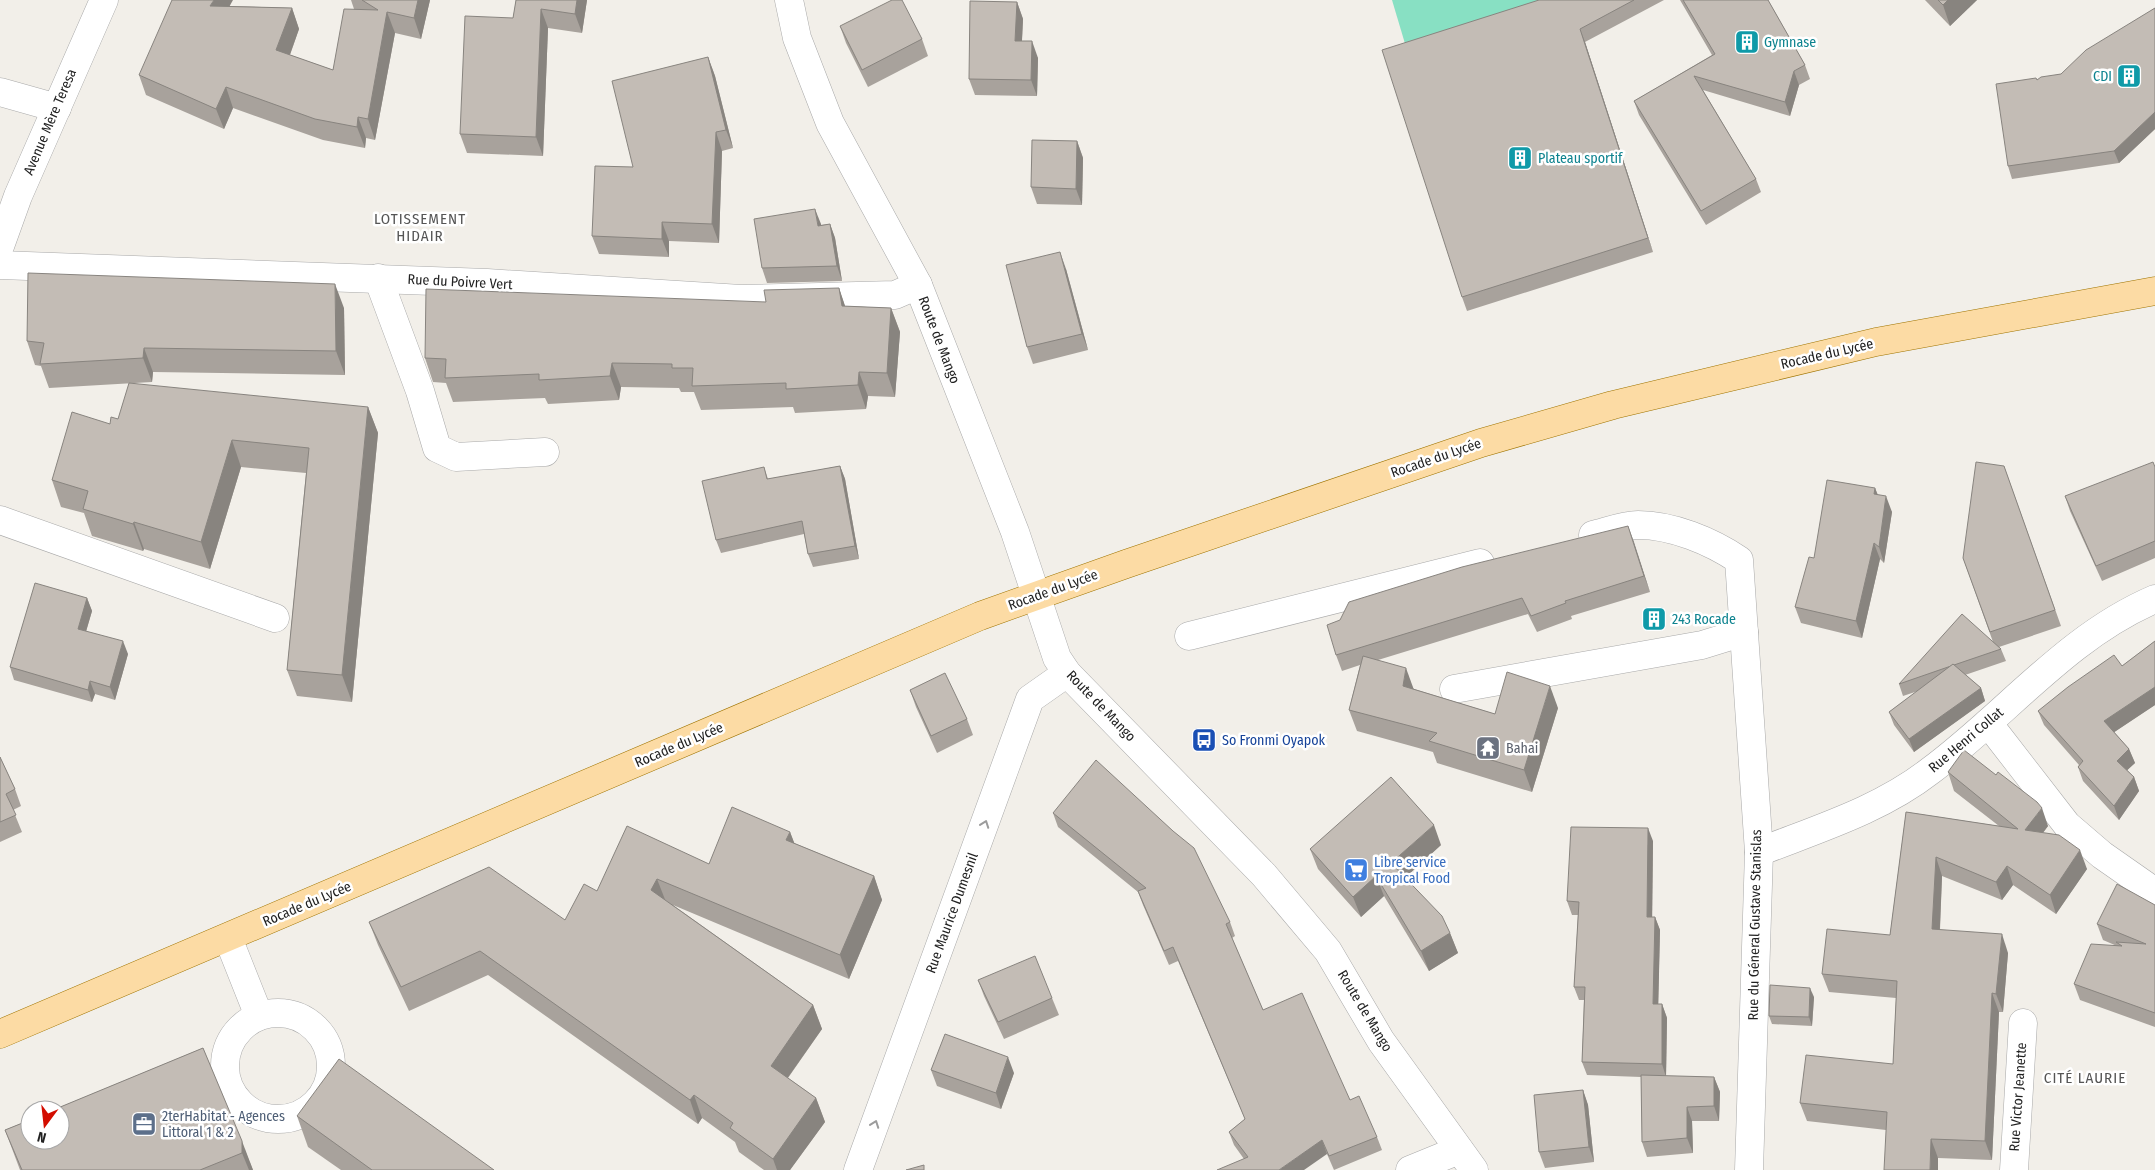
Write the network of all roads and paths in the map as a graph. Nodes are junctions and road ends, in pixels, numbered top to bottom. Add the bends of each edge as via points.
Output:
1 (104, 0) edge
2 (789, 0) edge
3 (0, 92) edge
4 (57, 108) junction
5 (0, 246) edge
6 (0, 265) edge
7 (378, 278) junction
8 (918, 285) junction
9 (2155, 291) edge
10 (545, 452) dead end
11 (0, 520) edge
12 (1570, 541) edge
13 (1503, 558) edge
14 (1036, 595) junction
15 (2155, 599) edge
16 (275, 618) dead end
17 (1744, 632) junction
18 (1189, 636) dead end
19 (1067, 673) junction
20 (1454, 689) dead end
21 (1988, 723) junction
22 (1759, 852) junction
23 (2152, 885) edge
24 (228, 938) junction
25 (259, 1016) dead end
26 (2023, 1023) dead end
27 (0, 1034) edge
28 (1467, 1160) edge
29 (858, 1170) edge
30 (1410, 1170) edge
31 (1749, 1170) edge
32 (2014, 1170) edge

1 - 4 street, Avenue Mère Teresa
2 - 8 street, Route de Mango via 797,38 830,123
3 - 4 street
4 - 5 street, Avenue Mère Teresa
6 - 7 street, Rue du Poivre Vert
7 - 8 street, Rue du Poivre Vert via 741,298 895,295
7 - 10 street via 437,448 456,457
8 - 14 street, Route de Mango via 1015,532
9 - 14 main road, Rocade du Lycée via 1876,342 1613,405 1481,443
11 - 16 street
12 - 17 street, Rue du Géneral Gustave Stanislas via 1643,525 1692,536 1725,550 1739,560
13 - 18 street
14 - 19 street, Route de Mango via 1057,658
14 - 24 main road, Rocade du Lycée
15 - 21 street, Rue Henri Collat via 2109,622 2077,644
17 - 20 street via 1702,645
17 - 22 street, Rue du Géneral Gustave Stanislas
19 - 28 street, Route de Mango via 1264,875 1328,951 1382,1041
29 -> 19 street, Rue Maurice Dumesnil via 1030,700
21 - 22 street, Rue Henri Collat via 1930,772 1900,791 1867,809
21 - 23 street via 2067,825 2102,855
22 - 31 street, Rue du Géneral Gustave Stanislas
24 - 25 street
24 - 27 main road, Rocade du Lycée
26 - 32 street, Rue Victor Jeanette
28 - 30 street

